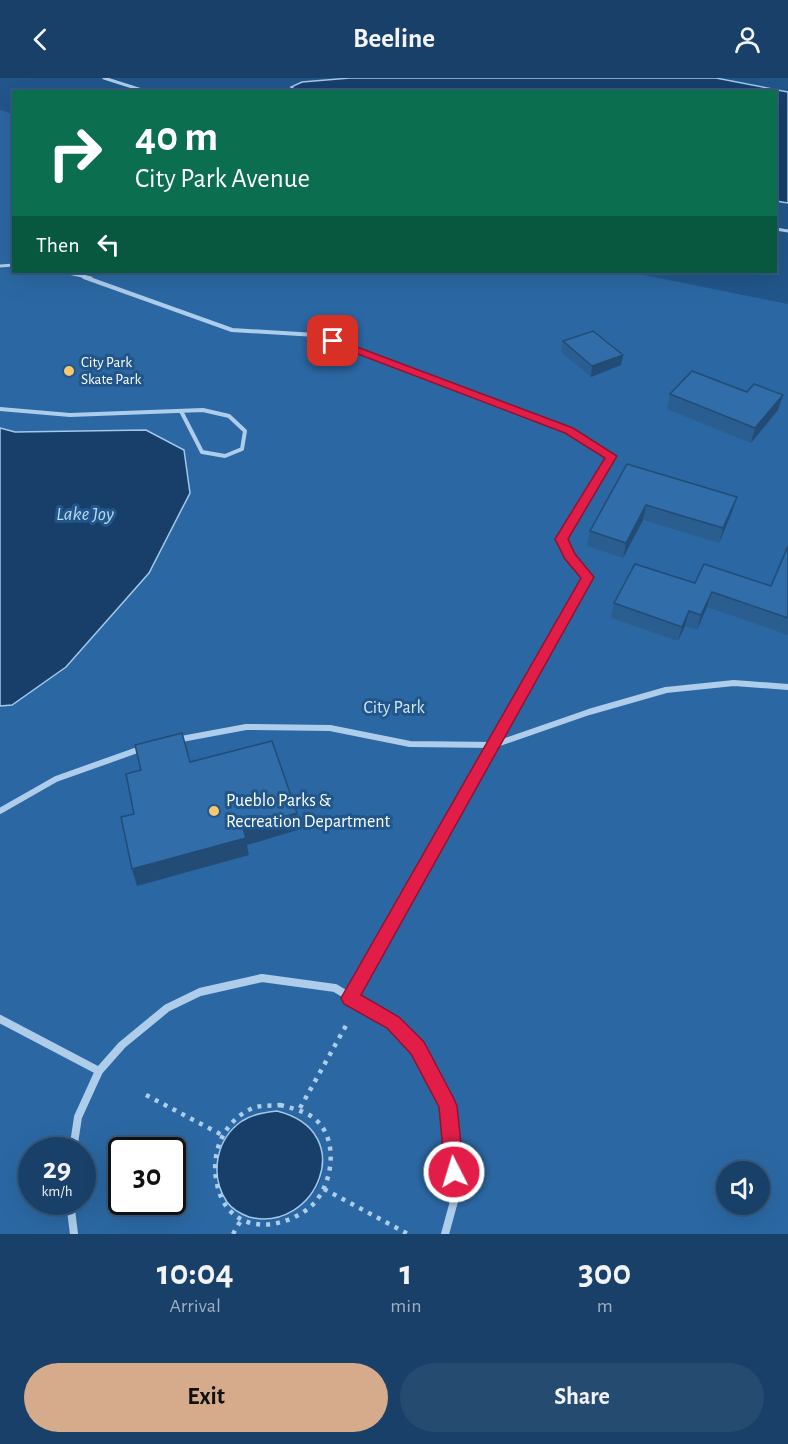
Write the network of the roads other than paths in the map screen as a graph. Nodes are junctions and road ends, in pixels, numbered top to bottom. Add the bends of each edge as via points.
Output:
1 (104, 78) edge
2 (142, 90) edge
3 (68, 273) edge
4 (0, 409) edge
5 (181, 411) junction
6 (588, 577) joint
7 (788, 687) edge
8 (164, 742) edge
9 (154, 744) edge
10 (494, 745) junction
11 (0, 811) edge
12 (350, 998) junction
13 (0, 1019) edge
14 (99, 1071) junction
15 (76, 1137) edge
16 (72, 1215) edge
17 (74, 1234) edge
18 (445, 1234) edge

1 - 2 lane
3 - 6 lane via 95,279 232,330 316,335 569,430 611,456 561,539 569,556
4 - 5 lane via 70,415
5 - 5 lane via 203,410 229,416 245,431 242,449 225,456 202,452
6 - 10 street
7 - 10 street via 734,683 666,690
8 - 10 street via 246,727 330,729 410,744
9 - 11 street via 56,779
10 - 12 street
12 - 14 street via 335,988 262,978 200,992 167,1008 122,1045
12 - 18 street via 393,1023 417,1048 448,1106 456,1194
13 - 14 street
14 - 15 street via 78,1117
16 - 17 street

